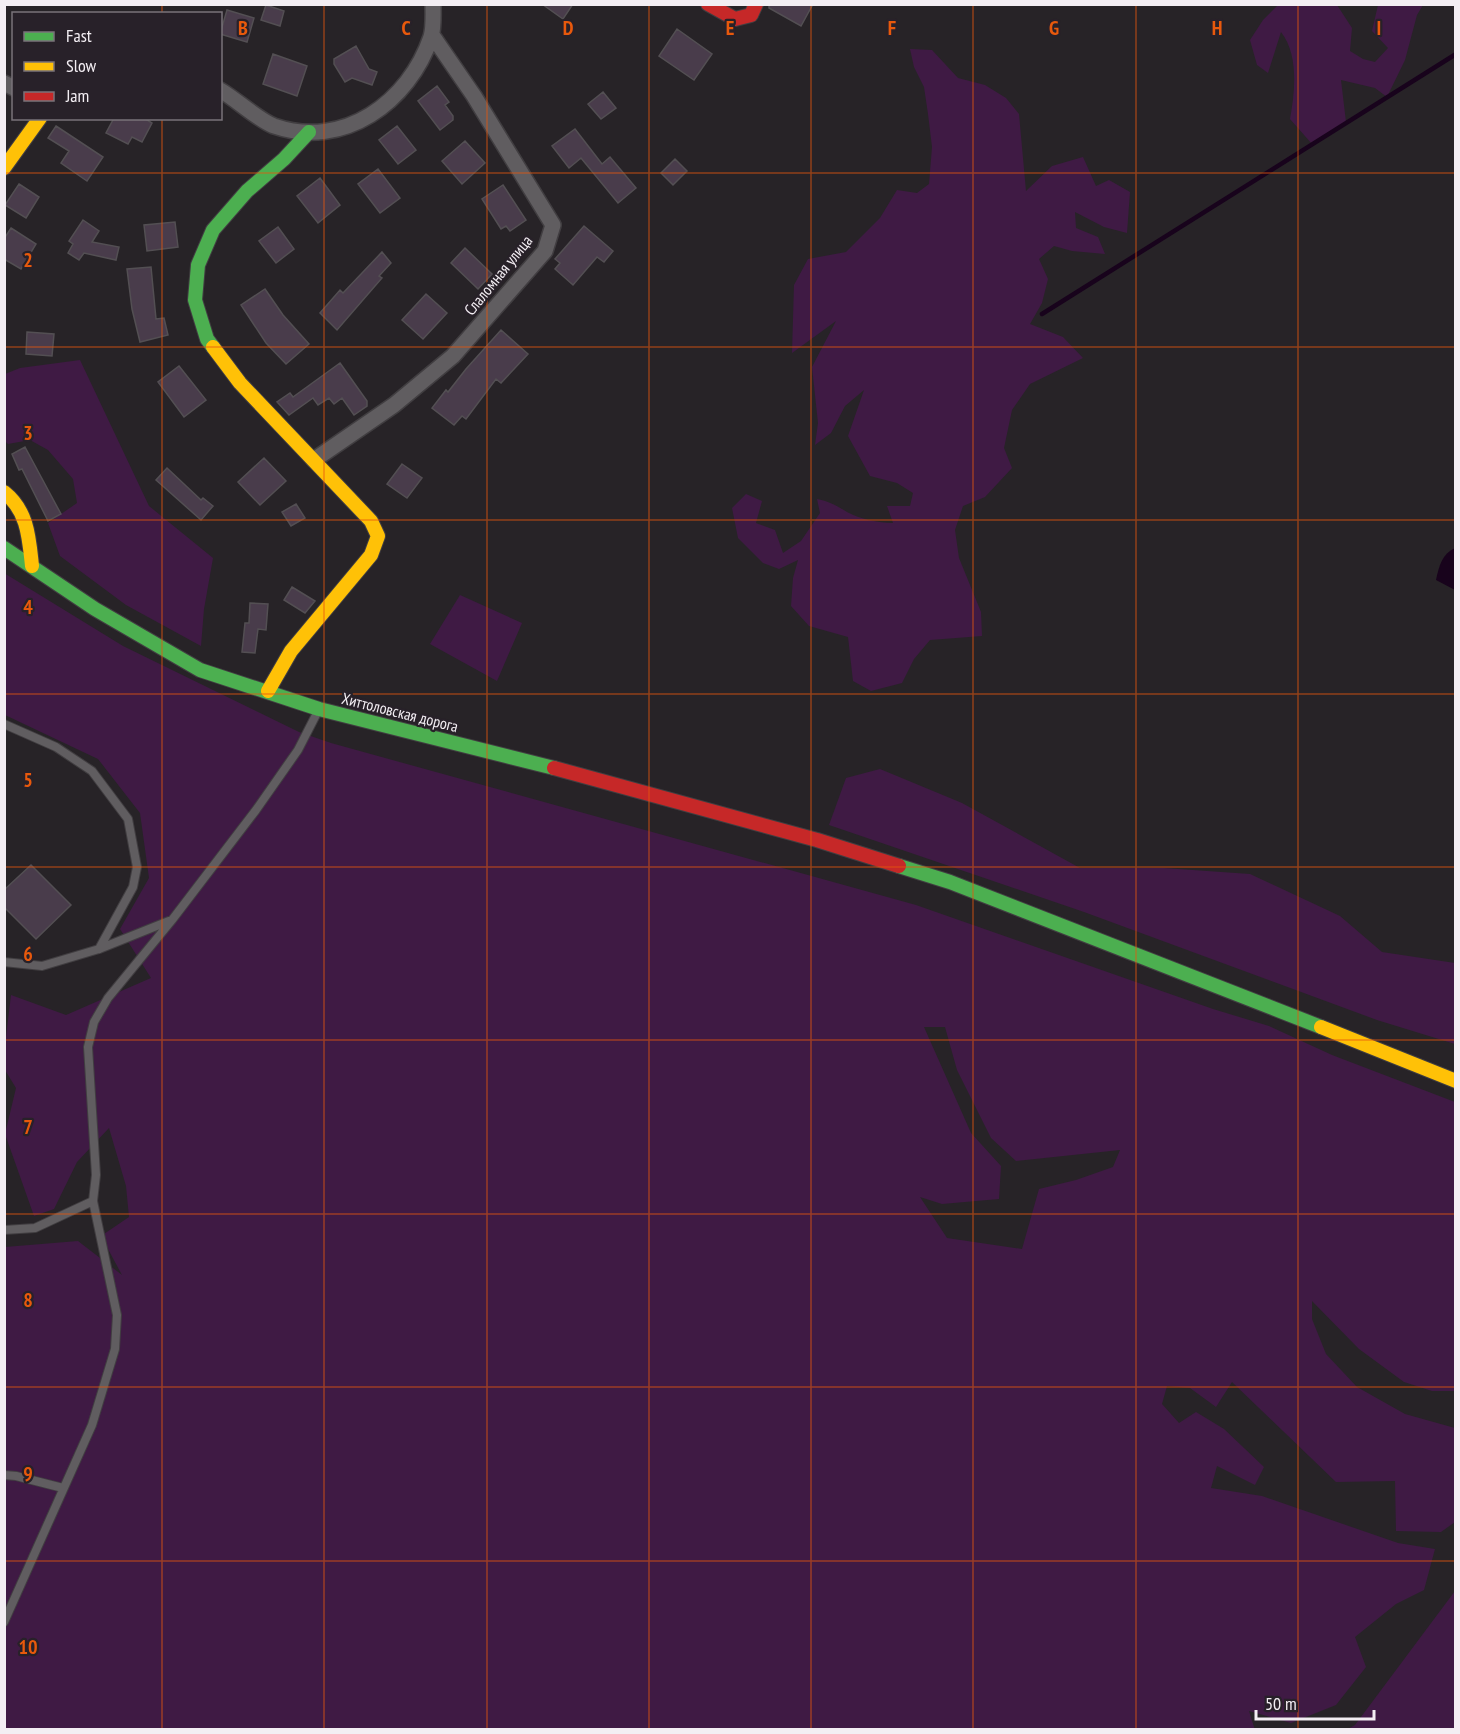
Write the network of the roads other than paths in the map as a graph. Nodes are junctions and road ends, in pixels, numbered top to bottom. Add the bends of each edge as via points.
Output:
1 (433, 4) edge
2 (708, 4) edge
3 (756, 4) edge
4 (432, 35) junction
5 (222, 91) edge
6 (39, 120) edge
7 (309, 132) junction
8 (4, 168) edge
9 (314, 460) junction
10 (4, 492) edge
11 (4, 548) edge
12 (32, 566) junction
13 (268, 691) junction
14 (319, 709) junction
15 (4, 724) edge
16 (172, 920) junction
17 (99, 949) junction
18 (4, 962) edge
19 (1455, 1081) edge
20 (93, 1201) junction
21 (4, 1230) edge
22 (4, 1475) edge
23 (63, 1488) junction
24 (4, 1622) edge

1 - 4 street
2 - 3 street via 735,19 751,15
4 - 7 street via 409,81 383,108 345,129
4 - 9 street, Слаломная улица via 554,225 545,250 453,356 394,405
5 - 7 street via 273,126
6 - 8 street
7 - 9 street via 247,191 213,230 198,265 195,300 207,339 240,383
9 - 13 street via 371,521 377,541 358,571 274,676
10 - 12 street via 14,499 26,522
11 - 12 street, Хиттоловская дорога
12 - 13 street, Хиттоловская дорога via 95,609 200,670
13 - 14 street, Хиттоловская дорога
14 - 16 lane via 298,750
14 - 19 street, Хиттоловская дорога via 817,840 950,882
15 - 17 lane via 56,747 92,771 128,819 137,867 133,887
16 - 17 lane
16 - 20 lane via 108,998 94,1022 88,1047 96,1175
17 - 18 lane via 42,966
20 - 21 lane via 35,1228
20 - 23 lane via 117,1316 115,1349 92,1425
22 - 23 lane
23 - 24 lane

